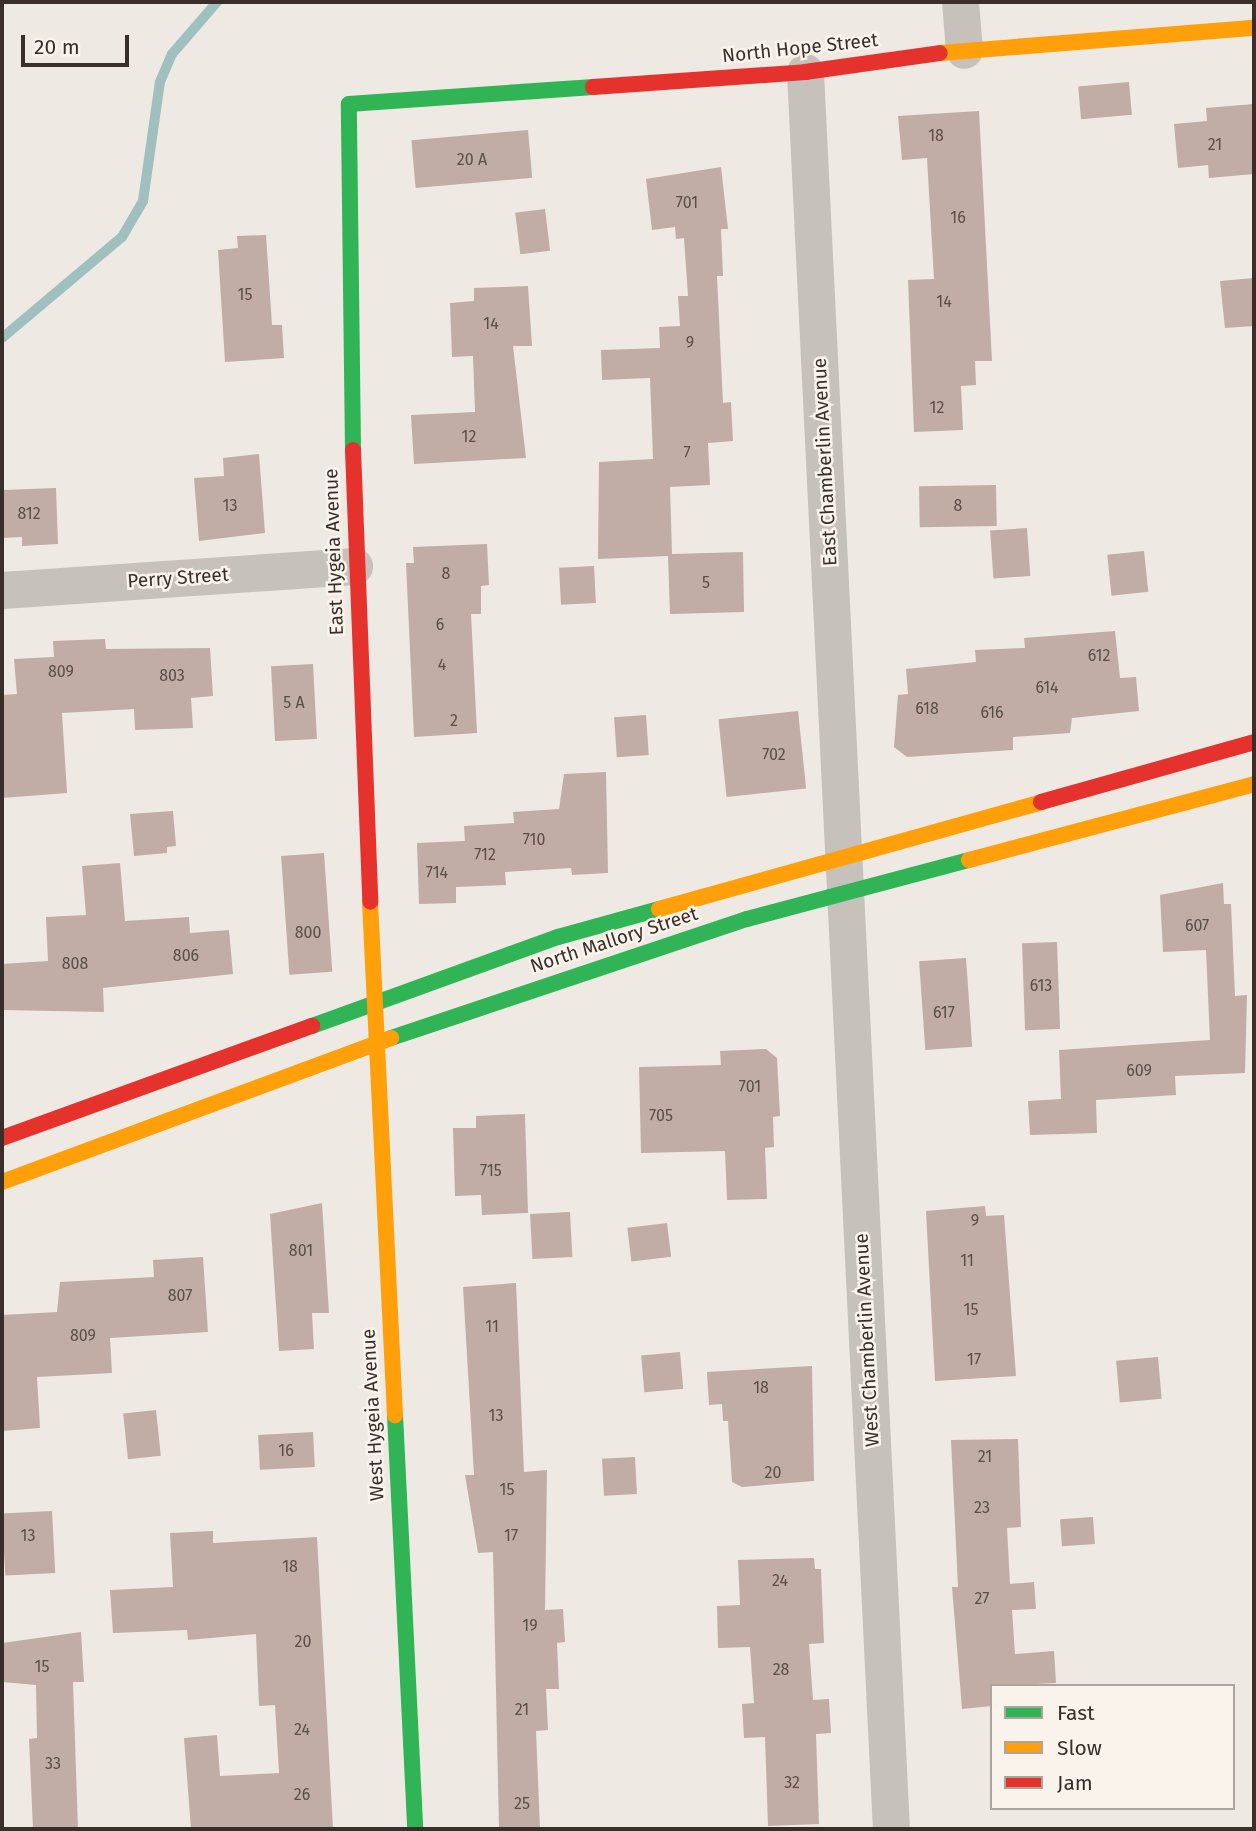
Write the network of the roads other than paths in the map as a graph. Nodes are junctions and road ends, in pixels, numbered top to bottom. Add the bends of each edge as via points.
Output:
1 (960, 2) edge
2 (1254, 28) edge
3 (964, 50) junction
4 (805, 72) junction
5 (349, 104) joint
6 (354, 566) junction
7 (2, 590) edge
8 (1254, 742) edge
9 (1254, 784) edge
10 (845, 852) junction
11 (845, 892) junction
12 (376, 998) junction
13 (375, 1042) junction
14 (2, 1138) edge
15 (2, 1182) edge
16 (415, 1829) edge
17 (891, 1829) edge

1 - 3 street
2 - 3 street, North Hope Street
3 - 4 street, North Hope Street
4 - 5 street, North Hope Street
4 - 10 street, East Chamberlin Avenue
5 - 6 street, East Hygeia Avenue
6 - 7 street, Perry Street
6 - 12 street, East Hygeia Avenue
8 - 10 street, North Mallory Street
9 - 11 street, North Mallory Street
10 - 11 street, West Chamberlin Avenue
10 - 12 street, North Mallory Street
11 - 13 street, North Mallory Street
11 - 17 street, West Chamberlin Avenue
12 - 13 street, West Hygeia Avenue
12 - 14 street, North Mallory Street
13 - 15 street, North Mallory Street
13 - 16 street, West Hygeia Avenue

